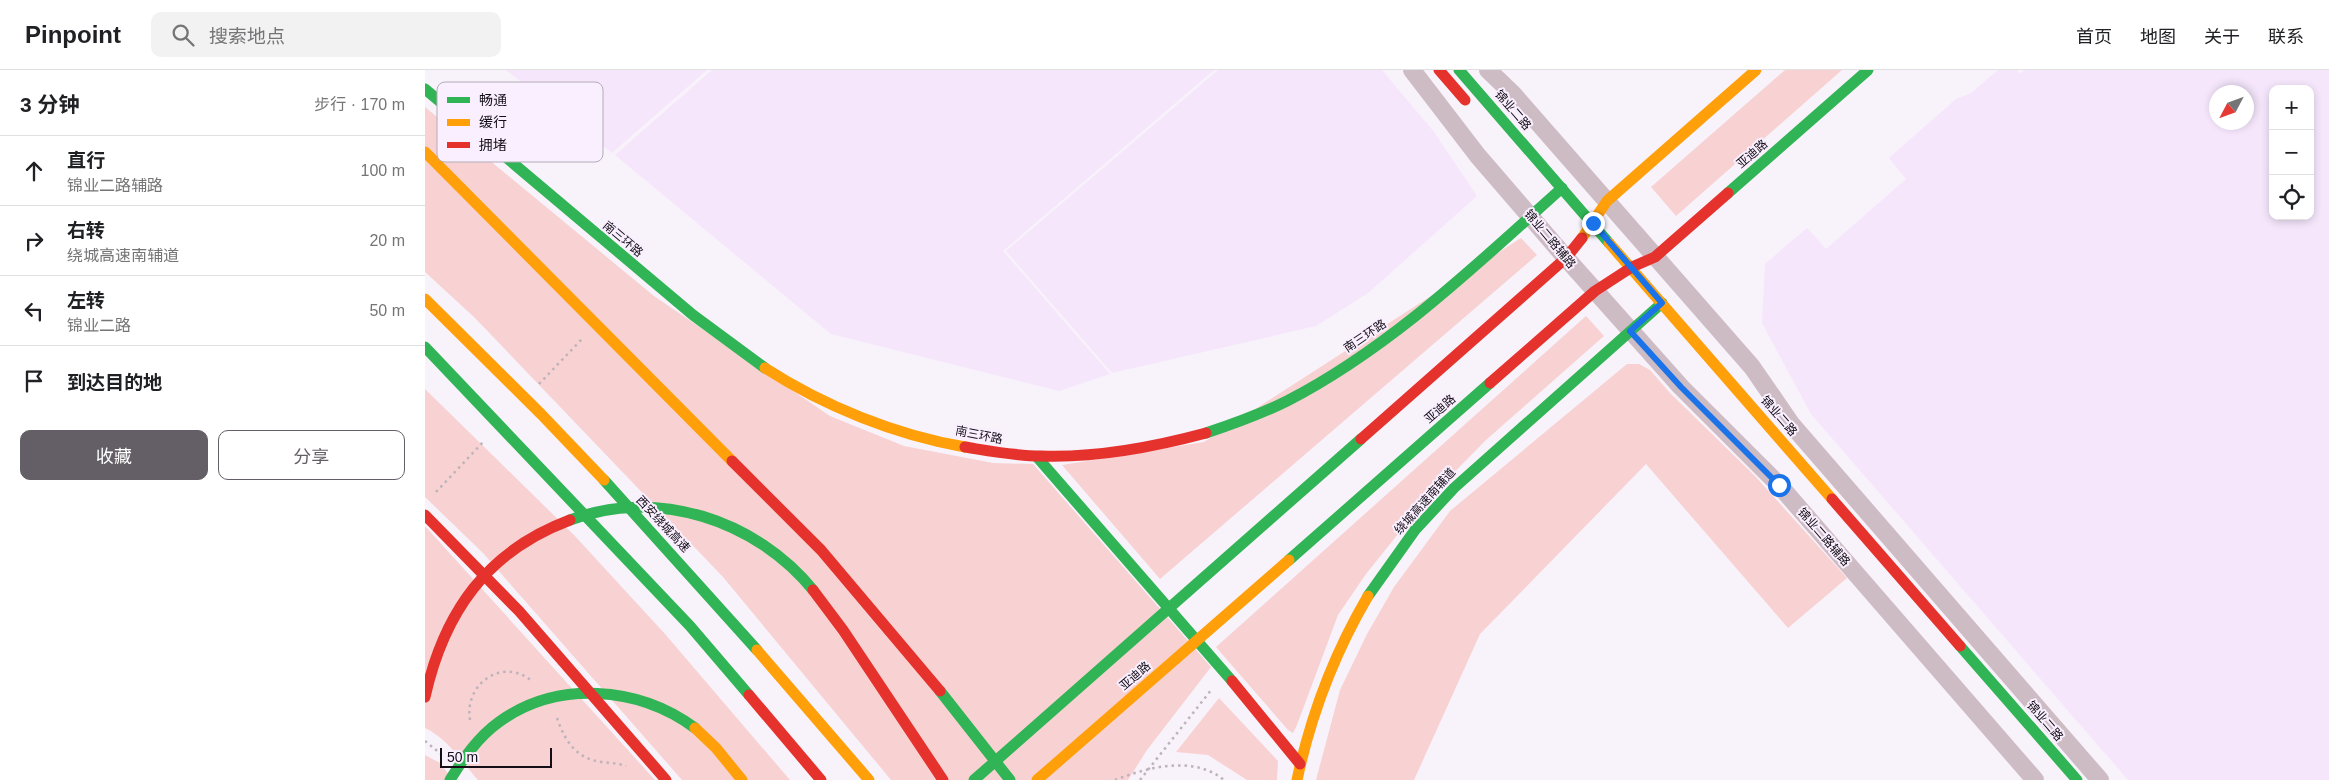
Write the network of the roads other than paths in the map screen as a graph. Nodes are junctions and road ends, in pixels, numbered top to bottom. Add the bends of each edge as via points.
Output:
1 (1412, 70) edge
2 (1439, 70) edge
3 (1459, 70) edge
4 (1488, 70) edge
5 (1756, 70) edge
6 (1868, 70) edge
7 (425, 89) edge
8 (437, 99) edge
9 (1471, 106) dead end
10 (425, 152) edge
11 (511, 162) edge
12 (1562, 188) junction
13 (1607, 201) junction
14 (1530, 216) junction
15 (1593, 223) junction
16 (1573, 224) dead end
17 (1587, 240) junction
18 (1655, 257) junction
19 (1566, 258) junction
20 (1632, 267) junction
21 (1595, 291) junction
22 (425, 299) edge
23 (1662, 303) junction
24 (1630, 331) junction
25 (425, 347) edge
26 (1037, 457) junction
27 (425, 515) edge
28 (425, 697) edge
29 (1300, 764) junction
30 (450, 780) edge
31 (666, 780) edge
32 (742, 780) edge
33 (821, 780) edge
34 (869, 780) edge
35 (943, 780) edge
36 (973, 780) edge
37 (1010, 780) edge
38 (1037, 780) edge
39 (1297, 780) edge
40 (2035, 780) edge
41 (2077, 780) edge
42 (2100, 780) edge

1 - 14 street, 锦业二路辅路 via 1478,156
2 - 9 main road
3 - 12 main road, 锦业二路
4 - 13 street
5 - 13 main road
6 - 18 main road, 亚迪路
7 - 8 main road, 南三环路
10 - 37 main road via 821,550
11 - 26 main road, 南三环路 via 689,312 747,356 801,390 892,427 986,452
12 - 14 main road, 南三环路
12 - 15 main road, 锦业二路
13 - 15 main road
13 - 18 street
14 - 19 street, 锦业二路辅路
14 - 26 main road, 南三环路 via 1410,321 1348,365 1283,402 1220,427 1130,450
15 - 17 main road
15 - 20 main road, 锦业二路
16 - 17 main road
17 - 19 main road
18 - 20 main road, 亚迪路
18 - 42 street via 1752,367 1792,425
19 - 21 street, 锦业二路辅路
19 - 36 main road
20 - 21 main road, 亚迪路
20 - 23 main road, 锦业二路
21 - 24 street, 锦业二路辅路
21 - 38 main road, 亚迪路
22 - 34 main road, 西安绕城高速 via 565,440 713,598
23 - 24 main road, 绕城高速南辅道
23 - 41 main road, 锦业二路
24 - 29 main road, 绕城高速南辅道 via 1471,471 1416,529 1390,562 1351,623 1315,707
24 - 40 street, 锦业二路辅路 via 1779,485
25 - 33 main road via 690,626
26 - 29 main road
27 - 31 main road via 507,596
28 - 35 main road via 444,638 459,607 482,576 507,552 558,523 597,511 641,506 680,509 711,517 738,529 793,567 819,596
29 - 39 main road, 绕城高速南辅道
30 - 32 main road via 467,754 501,721 521,710 572,693 627,696 654,704 687,722

